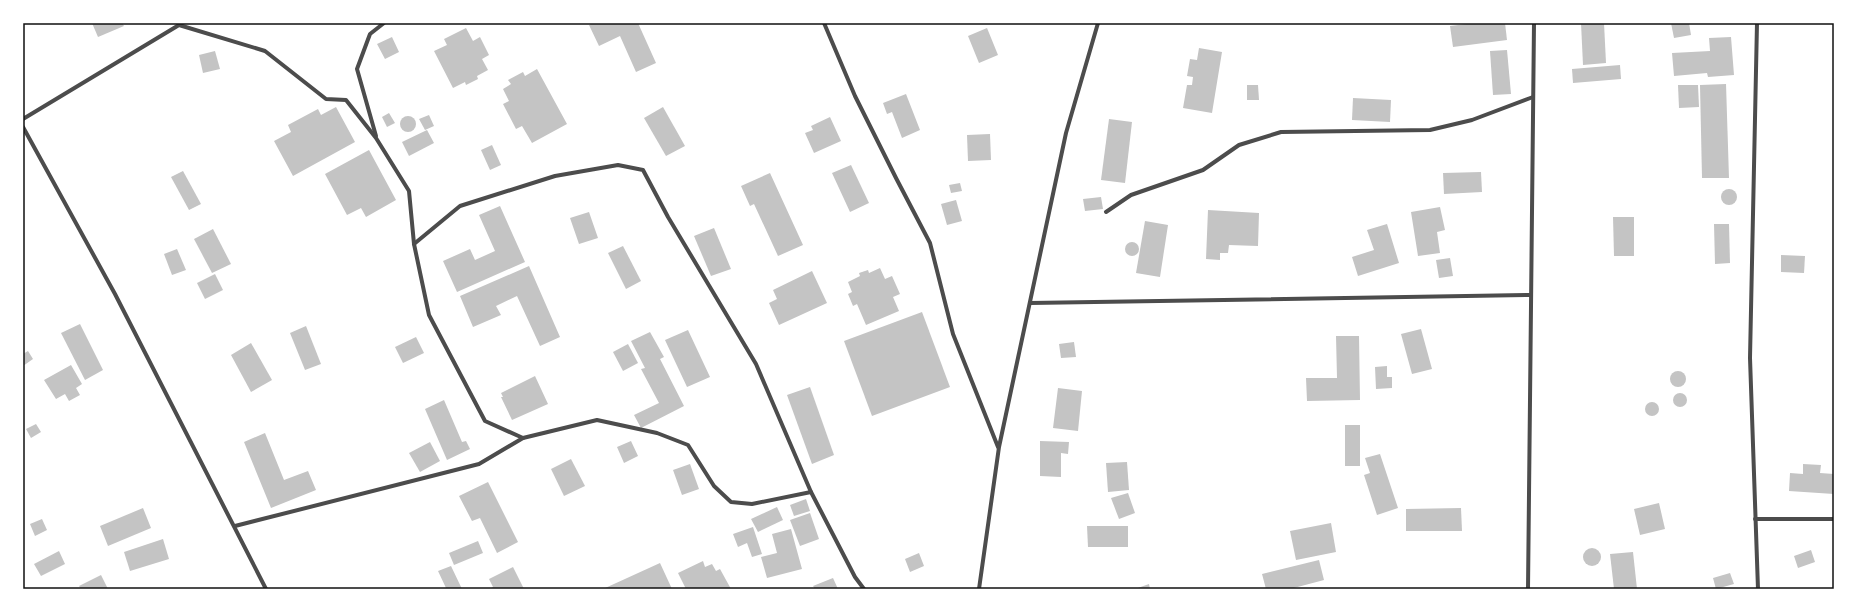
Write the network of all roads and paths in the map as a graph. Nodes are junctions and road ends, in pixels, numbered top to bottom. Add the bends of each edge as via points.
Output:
1 (384, 23) edge
2 (824, 23) edge
3 (1098, 23) edge
4 (1534, 23) edge
5 (1757, 23) edge
6 (1533, 97) junction
7 (23, 119) edge
8 (23, 127) edge
9 (376, 138) junction
10 (1106, 212) dead end
11 (414, 244) junction
12 (1531, 295) junction
13 (1030, 303) junction
14 (523, 438) junction
15 (999, 447) junction
16 (811, 492) junction
17 (1755, 518) junction
18 (1834, 519) edge
19 (235, 526) junction
20 (266, 589) edge
21 (864, 589) edge
22 (979, 589) edge
23 (1528, 589) edge
24 (1758, 589) edge

1 - 9 street via 370,34 357,69
2 - 15 street via 855,96 930,243 953,334
3 - 13 street via 1066,133
4 - 6 street
5 - 17 street via 1750,358
6 - 10 street via 1472,120 1430,130 1281,132 1239,145 1203,170 1131,195
6 - 12 street
7 - 9 street via 178,24 265,51 326,99 346,100
8 - 19 street via 115,294
9 - 11 street via 409,191
11 - 14 street via 429,315 484,422
11 - 16 street via 460,206 555,176 618,165 643,170 668,217 756,364
12 - 13 street
12 - 23 street
13 - 15 street
14 - 16 street via 598,420 657,433 688,445 714,486 731,502 752,504
14 - 19 street via 479,464
15 - 22 street
16 - 21 street
17 - 18 street
17 - 24 street
19 - 20 street

